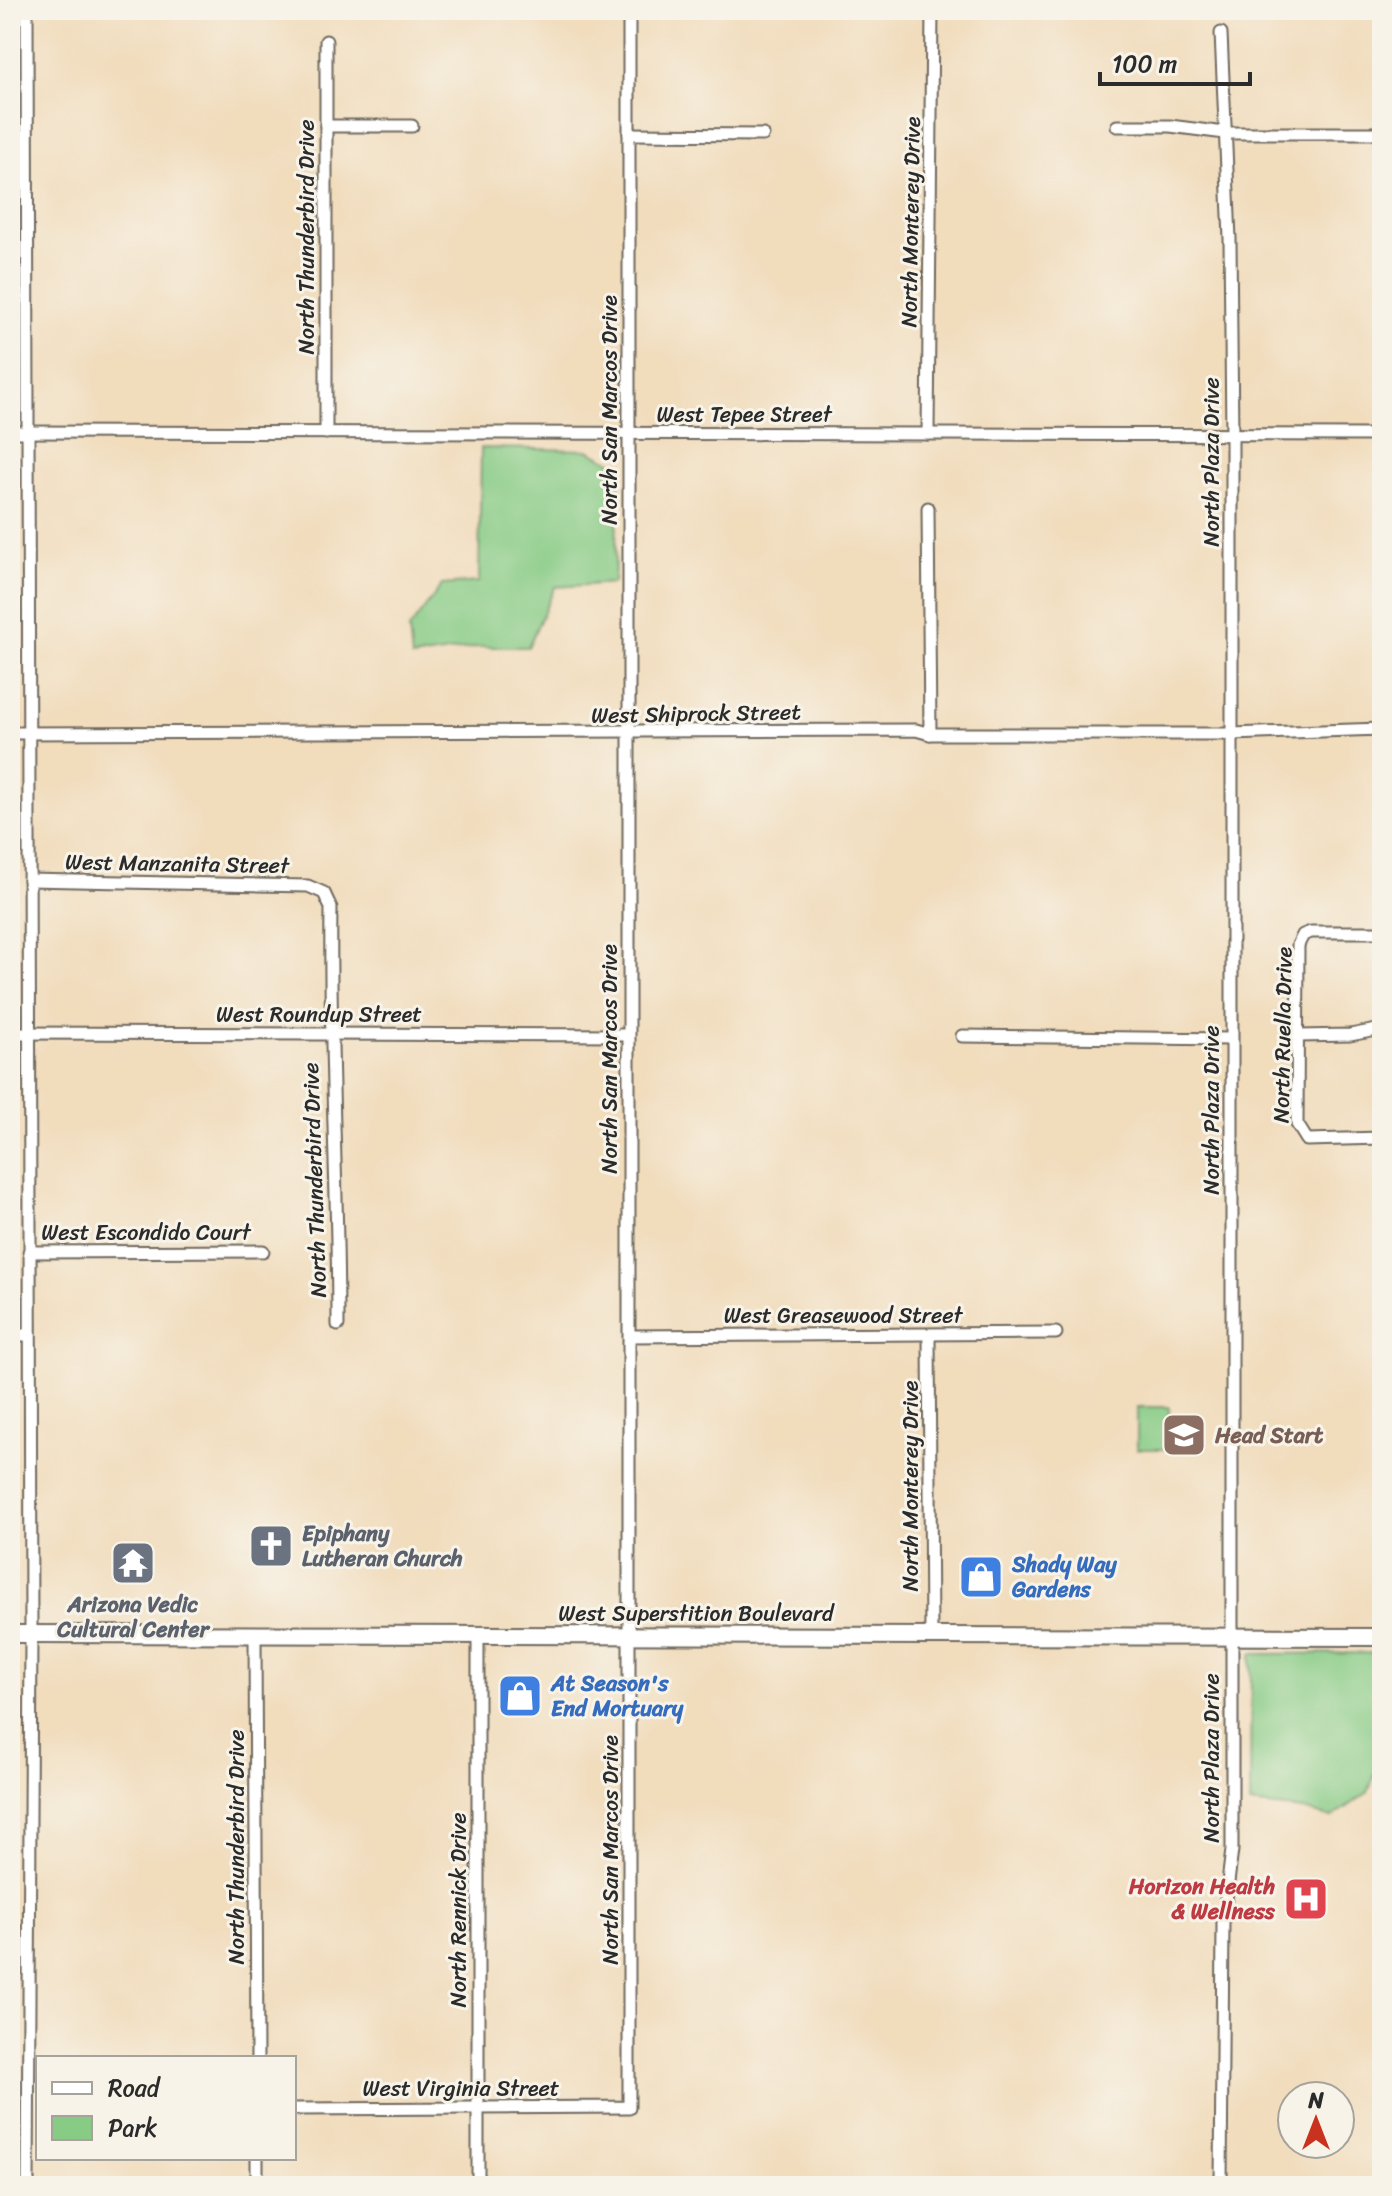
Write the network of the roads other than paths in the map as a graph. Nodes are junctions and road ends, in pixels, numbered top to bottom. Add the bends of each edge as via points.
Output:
1 (27, 10) edge
2 (629, 10) edge
3 (932, 10) edge
4 (1221, 33) dead end
5 (326, 41) dead end
6 (326, 126) junction
7 (412, 126) dead end
8 (1117, 126) dead end
9 (1225, 133) junction
10 (1382, 133) edge
11 (629, 134) junction
12 (763, 135) dead end
13 (10, 432) edge
14 (28, 432) junction
15 (326, 433) junction
16 (629, 433) junction
17 (928, 434) junction
18 (1232, 435) junction
19 (1382, 435) edge
20 (928, 508) dead end
21 (1382, 729) edge
22 (28, 732) junction
23 (10, 733) edge
24 (629, 734) junction
25 (930, 734) junction
26 (1232, 734) junction
27 (29, 880) junction
28 (324, 893) joint
29 (1382, 932) edge
30 (1382, 1029) edge
31 (10, 1033) edge
32 (29, 1033) junction
33 (329, 1034) junction
34 (628, 1035) junction
35 (962, 1036) dead end
36 (1298, 1036) junction
37 (1231, 1039) junction
38 (1382, 1138) edge
39 (263, 1251) dead end
40 (29, 1252) junction
41 (338, 1325) dead end
42 (1056, 1333) dead end
43 (10, 1335) edge
44 (29, 1335) junction
45 (929, 1335) junction
46 (630, 1336) junction
47 (10, 1634) edge
48 (31, 1634) junction
49 (255, 1635) junction
50 (478, 1635) junction
51 (631, 1635) junction
52 (931, 1636) junction
53 (1231, 1637) junction
54 (1382, 1637) edge
55 (257, 2056) edge
56 (629, 2107) joint
57 (296, 2109) edge
58 (477, 2109) junction
59 (33, 2111) edge
60 (257, 2160) edge
61 (28, 2186) edge
62 (257, 2186) edge
63 (478, 2186) edge
64 (1221, 2186) edge

1 - 14 street
2 - 11 street, North San Marcos Drive
3 - 17 street, North Monterey Drive
4 - 9 street, North Plaza Drive
5 - 6 street, North Thunderbird Drive
6 - 7 street
6 - 15 street, North Thunderbird Drive
8 - 9 street
9 - 10 street
9 - 18 street, North Plaza Drive
11 - 12 street
11 - 16 street, North San Marcos Drive
13 - 14 street, West Tepee Street
14 - 15 street, West Tepee Street
14 - 22 street
15 - 16 street, West Tepee Street
16 - 17 street, West Tepee Street
16 - 24 street, North San Marcos Drive
17 - 18 street, West Tepee Street
18 - 19 street, West Tepee Street
18 - 26 street, North Plaza Drive
20 - 25 street
21 - 26 street, West Shiprock Street
22 - 23 street, West Shiprock Street
22 - 24 street, West Shiprock Street
22 - 27 street
24 - 25 street, West Shiprock Street
24 - 34 street, North San Marcos Drive
25 - 26 street, West Shiprock Street
26 - 37 street, North Plaza Drive
27 - 28 street, West Manzanita Street via 308,886
27 - 32 street
28 - 33 street, North Thunderbird Drive via 331,908
29 - 36 street, North Ruella Drive via 1303,935 1298,945
30 - 36 street
31 - 32 street, West Roundup Street
32 - 33 street, West Roundup Street
32 - 40 street
33 - 34 street, West Roundup Street
33 - 41 street, North Thunderbird Drive
34 - 46 street, North San Marcos Drive
35 - 37 street
36 - 38 street, North Ruella Drive via 1301,1135 1307,1140
37 - 53 street, North Plaza Drive
39 - 40 street, West Escondido Court
40 - 44 street
42 - 45 street, West Greasewood Street
43 - 44 street
44 - 48 street
45 - 46 street, West Greasewood Street
45 - 52 street, North Monterey Drive
46 - 51 street, North San Marcos Drive
47 - 48 main road, West Superstition Boulevard
48 - 49 main road, West Superstition Boulevard
48 - 59 street
49 - 50 main road, West Superstition Boulevard
49 - 55 street, North Thunderbird Drive
50 - 51 main road, West Superstition Boulevard
50 - 58 street, North Rennick Drive
51 - 52 main road, West Superstition Boulevard
51 - 56 street, North San Marcos Drive
52 - 53 main road, West Superstition Boulevard
53 - 54 main road, West Superstition Boulevard
53 - 64 street, North Plaza Drive via 1232,1850 1223,1923
56 - 58 street, West Virginia Street
57 - 58 street, West Virginia Street
58 - 63 street, North Rennick Drive
59 - 61 street
60 - 62 street

